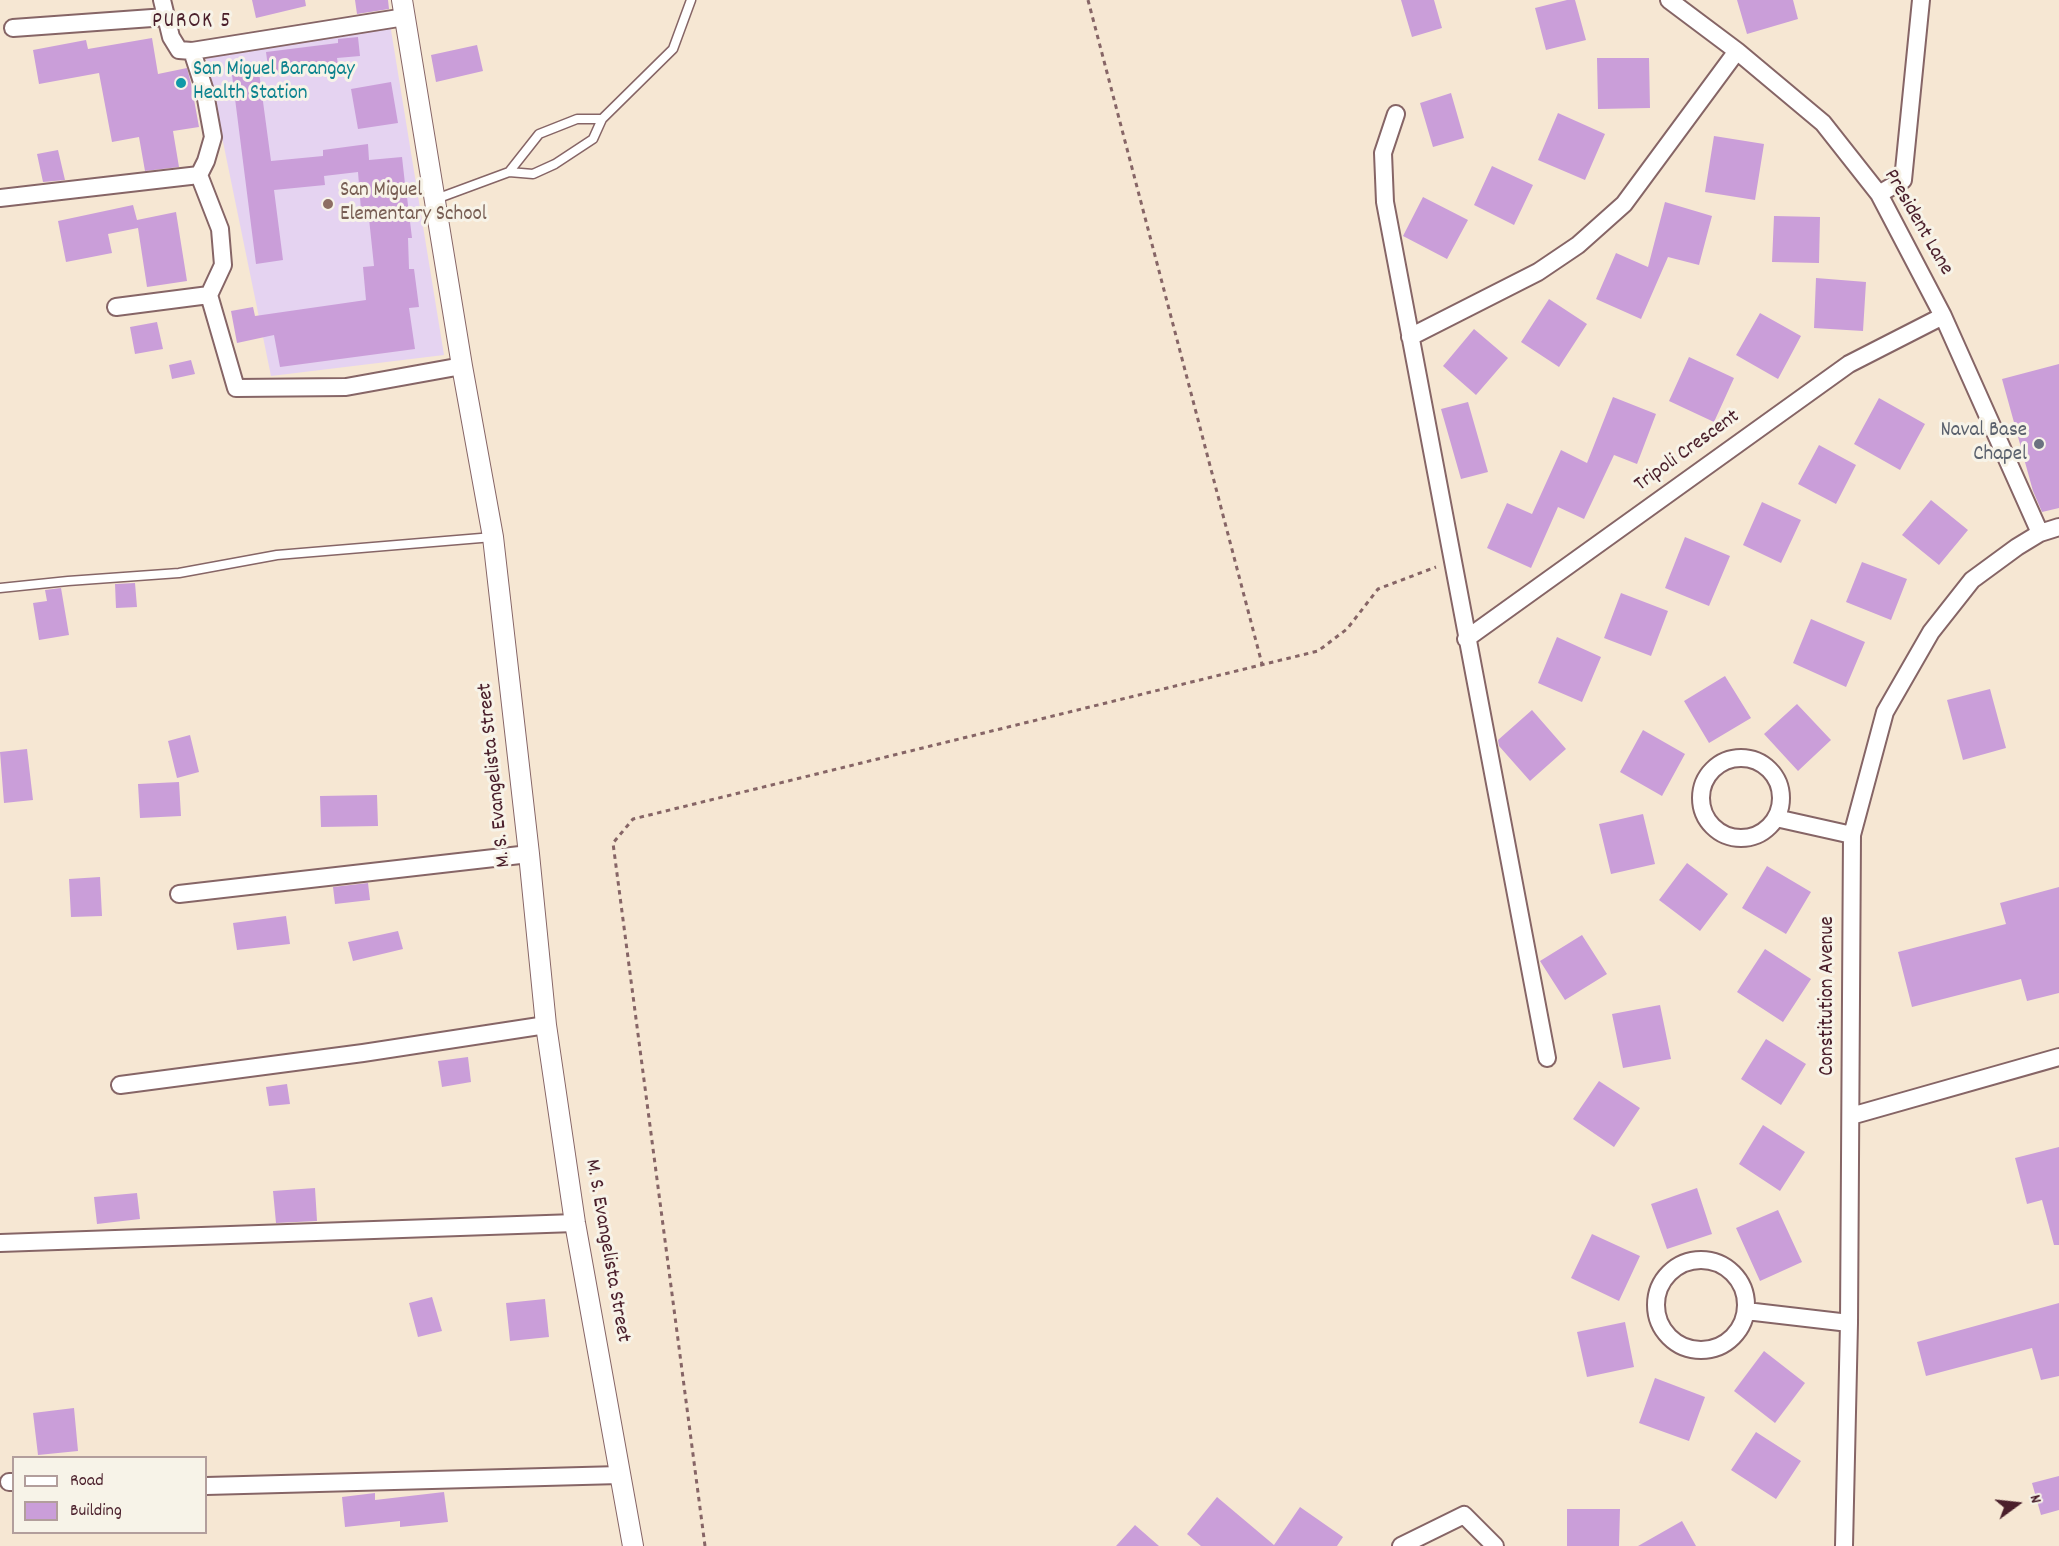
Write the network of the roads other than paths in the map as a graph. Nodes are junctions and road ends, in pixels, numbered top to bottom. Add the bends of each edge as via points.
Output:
1 (162, 0) edge
2 (691, 0) edge
3 (1669, 0) edge
4 (1921, 0) edge
5 (404, 8) edge
6 (166, 17) junction
7 (13, 28) dead end
8 (192, 51) junction
9 (1737, 51) junction
10 (1396, 114) dead end
11 (602, 119) junction
12 (509, 172) junction
13 (199, 175) junction
14 (1879, 194) junction
15 (0, 198) edge
16 (436, 199) junction
17 (209, 295) junction
18 (116, 307) dead end
19 (1944, 316) junction
20 (1410, 337) junction
21 (462, 366) junction
22 (2059, 527) edge
23 (2040, 533) junction
24 (493, 537) junction
25 (0, 588) edge
26 (1466, 639) junction
27 (1776, 818) junction
28 (1852, 835) junction
29 (529, 854) junction
30 (179, 894) dead end
31 (546, 1025) junction
32 (2059, 1057) edge
33 (1547, 1058) dead end
34 (120, 1085) dead end
35 (1851, 1116) junction
36 (575, 1223) junction
37 (0, 1243) edge
38 (1746, 1311) junction
39 (1849, 1323) junction
40 (620, 1475) junction
41 (207, 1486) edge
42 (633, 1546) edge
43 (1401, 1546) edge
44 (1495, 1546) edge
45 (1844, 1546) edge

1 - 6 street
2 - 11 lane via 673,49
3 - 9 street, President Lane
4 - 14 street via 1903,180
5 - 8 street
5 - 16 street, M. S. Evangelista Street
6 - 7 street
6 - 8 street via 179,50
8 - 13 street via 204,87 213,137
9 - 14 street, President Lane via 1823,123
9 - 20 street via 1624,204 1578,245 1538,272
10 - 20 street via 1383,153 1385,202
11 - 12 lane via 577,118 539,134
11 - 12 lane via 593,139 555,164 533,174
12 - 16 lane
13 - 15 street
13 - 17 street via 220,229 223,266
14 - 19 street, President Lane
16 - 21 street, M. S. Evangelista Street
17 - 18 street
17 - 21 street via 236,388 346,387
19 - 23 street, President Lane
19 - 26 street, Tripoli Crescent via 1849,364
20 - 26 street
21 - 24 street, M. S. Evangelista Street
22 - 23 street, Constitution Avenue
23 - 28 street, Constitution Avenue via 1972,580 1931,632 1885,712
24 - 25 lane via 277,555 179,573
24 - 29 street, M. S. Evangelista Street
26 - 33 street
27 - 27 street via 1756,836 1728,836 1715,830 1701,806 1706,778 1726,760 1754,759 1776,777 1781,798
27 - 28 street
28 - 35 street, Constitution Avenue
29 - 30 street
29 - 31 street, M. S. Evangelista Street
31 - 34 street
31 - 36 street, M. S. Evangelista Street
32 - 35 street
35 - 39 street, Constitution Avenue
36 - 37 street
36 - 40 street, M. S. Evangelista Street
38 - 38 street via 1731,1339 1707,1350 1691,1349 1666,1332 1658,1319 1657,1298 1662,1282 1673,1270 1696,1260 1712,1261 1723,1266 1742,1286
38 - 39 street
39 - 45 street, Constitution Avenue
40 - 41 street
40 - 42 street, M. S. Evangelista Street
43 - 44 street via 1464,1515

